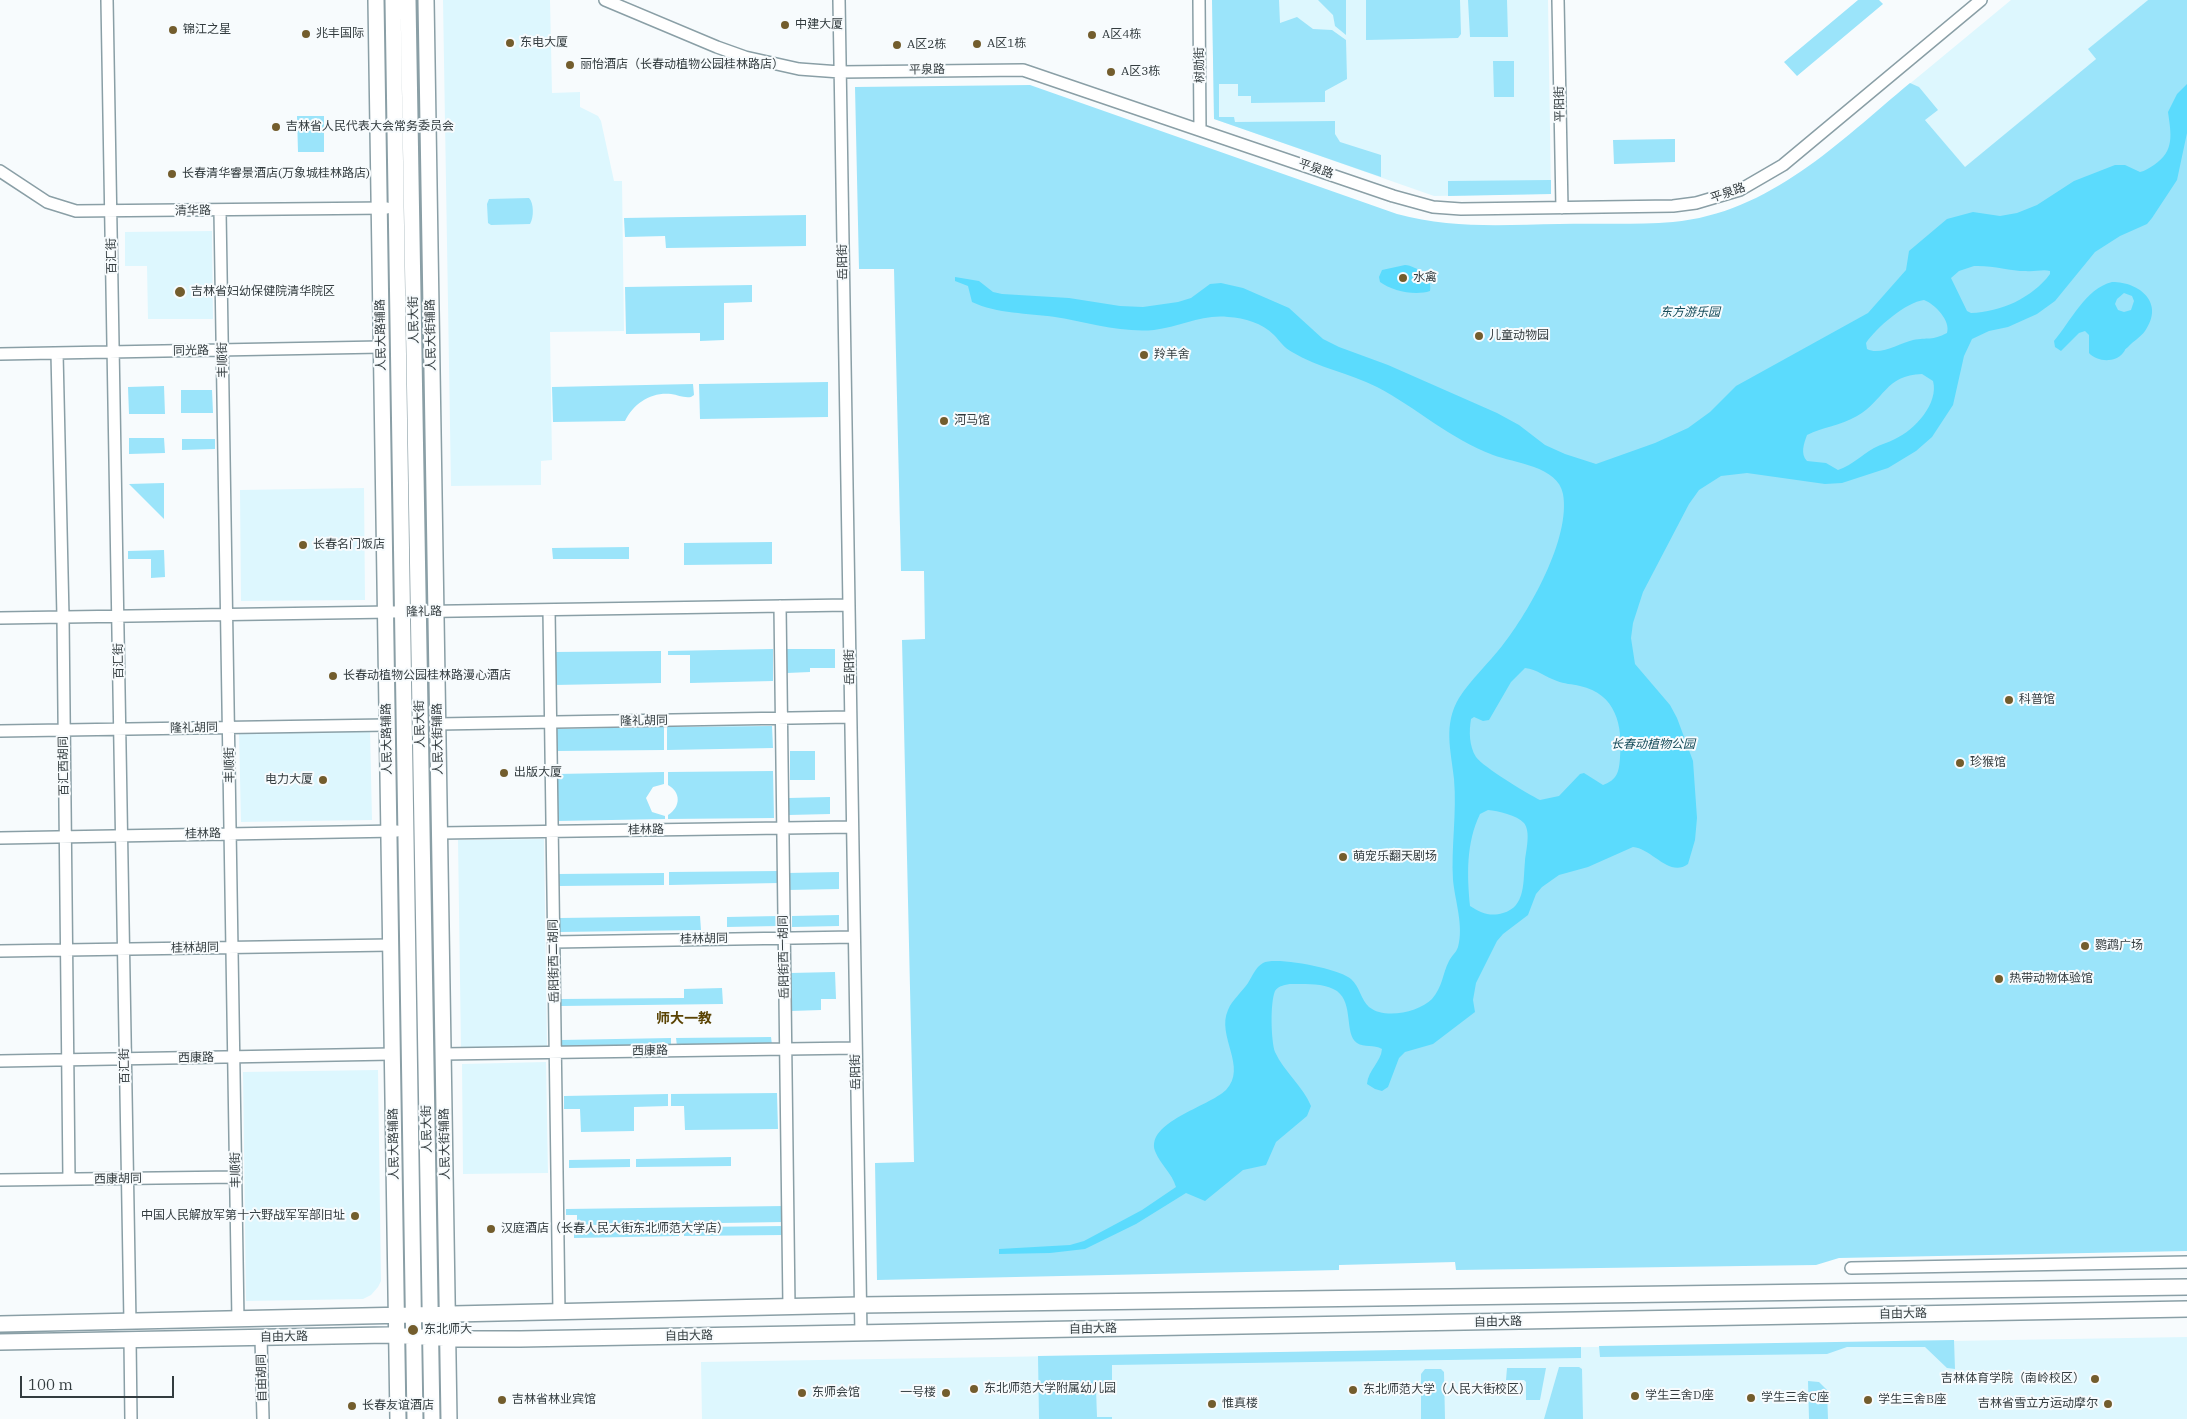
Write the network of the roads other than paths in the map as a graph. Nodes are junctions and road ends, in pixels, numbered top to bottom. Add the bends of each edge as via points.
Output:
1 (107, 0) edge
2 (376, 0) edge
3 (393, 0) edge
4 (408, 0) edge
5 (426, 0) edge
6 (605, 0) edge
7 (839, 0) edge
8 (1199, 0) edge
9 (1558, 0) edge
10 (1980, 0) edge
11 (840, 72) junction
12 (1200, 129) junction
13 (0, 172) edge
14 (379, 208) junction
15 (397, 208) junction
16 (1562, 208) junction
17 (220, 211) junction
18 (111, 213) junction
19 (381, 347) junction
20 (223, 350) junction
21 (114, 352) junction
22 (57, 353) junction
23 (0, 354) edge
24 (849, 605) junction
25 (780, 606) junction
26 (549, 610) junction
27 (436, 611) junction
28 (386, 612) junction
29 (403, 612) junction
30 (418, 612) junction
31 (228, 615) junction
32 (118, 616) junction
33 (63, 617) junction
34 (0, 618) edge
35 (850, 717) junction
36 (781, 718) junction
37 (550, 722) junction
38 (438, 724) junction
39 (387, 725) junction
40 (230, 728) junction
41 (120, 729) junction
42 (64, 730) junction
43 (0, 731) edge
44 (852, 827) junction
45 (783, 828) junction
46 (406, 830) junction
47 (389, 831) junction
48 (552, 831) junction
49 (440, 833) junction
50 (231, 834) junction
51 (122, 836) junction
52 (65, 837) junction
53 (0, 838) edge
54 (854, 937) junction
55 (784, 938) junction
56 (554, 942) junction
57 (391, 945) junction
58 (233, 948) junction
59 (122, 949) junction
60 (66, 950) junction
61 (0, 951) edge
62 (856, 1048) junction
63 (786, 1049) junction
64 (555, 1052) junction
65 (392, 1054) junction
66 (443, 1054) junction
67 (235, 1057) junction
68 (125, 1059) junction
69 (68, 1060) junction
70 (0, 1061) edge
71 (236, 1177) junction
72 (127, 1178) junction
73 (69, 1179) junction
74 (0, 1180) edge
75 (2187, 1262) edge
76 (1851, 1268) dead end
77 (2187, 1287) edge
78 (860, 1306) junction
79 (789, 1307) junction
80 (2187, 1309) edge
81 (559, 1313) junction
82 (448, 1315) junction
83 (414, 1316) junction
84 (430, 1316) junction
85 (396, 1317) junction
86 (238, 1320) junction
87 (130, 1322) junction
88 (0, 1324) edge
89 (860, 1334) junction
90 (397, 1335) junction
91 (261, 1337) junction
92 (414, 1337) junction
93 (430, 1338) junction
94 (130, 1339) junction
95 (448, 1339) junction
96 (0, 1342) edge
97 (131, 1419) edge
98 (263, 1419) edge
99 (398, 1419) edge
100 (415, 1419) edge
101 (432, 1419) edge
102 (449, 1419) edge

1 - 18 street, 百汇街
2 - 14 main road, 人民大路辅路
3 - 15 main road, 人民大街
4 - 30 main road, 人民大街
5 - 27 main road, 人民大街辅路
6 - 11 street, 平泉路 via 745,57
7 - 11 street, 岳阳街
8 - 12 street, 树勋街
9 - 16 street, 平阳街
10 - 16 street, 平泉路 via 1783,165 1740,190 1673,206
11 - 12 street, 平泉路 via 1023,70
11 - 24 street, 岳阳街
12 - 16 street, 平泉路 via 1433,207
13 - 18 street, 清华路 via 58,208
14 - 15 street, 清华路
14 - 17 street, 清华路
14 - 19 main road, 人民大路辅路
15 - 29 main road, 人民大街
17 - 18 street, 清华路
17 - 20 street, 丰顺街
18 - 21 street, 百汇街
19 - 20 street, 同光路
19 - 28 main road, 人民大路辅路
20 - 21 street, 同光路
20 - 31 street, 丰顺街
21 - 22 street, 同光路
21 - 32 street, 百汇街
22 - 23 street, 同光路
22 - 33 street, 百汇西胡同
24 - 25 street, 隆礼路
24 - 35 street, 岳阳街
25 - 26 street, 隆礼路
25 - 36 street, 岳阳街西一胡同
26 - 27 street, 隆礼路
26 - 37 street, 岳阳街西二胡同
27 - 30 street, 隆礼路
27 - 38 main road, 人民大街辅路
28 - 29 street, 隆礼路
28 - 31 street, 隆礼路
28 - 39 main road, 人民大路辅路
29 - 30 street, 隆礼路
29 - 46 main road, 人民大街
30 - 84 main road, 人民大街
31 - 32 street, 隆礼路
31 - 40 street, 丰顺街
32 - 33 street, 隆礼路
32 - 41 street, 百汇街
33 - 34 street, 隆礼路
33 - 42 street, 百汇西胡同
35 - 36 street, 隆礼胡同
35 - 44 street, 岳阳街
36 - 37 street, 隆礼胡同
36 - 45 street, 岳阳街西一胡同
37 - 38 street, 隆礼胡同
37 - 48 street, 岳阳街西二胡同
38 - 49 main road, 人民大街辅路
39 - 40 street, 隆礼胡同
39 - 47 main road, 人民大路辅路
40 - 41 street, 隆礼胡同
40 - 50 street, 丰顺街
41 - 42 street, 隆礼胡同
41 - 51 street, 百汇街
42 - 43 street, 隆礼胡同
42 - 52 street, 百汇西胡同
44 - 45 street, 桂林路
44 - 54 street, 岳阳街
45 - 48 street, 桂林路
45 - 55 street, 岳阳街西一胡同
46 - 47 street, 桂林路
46 - 83 main road, 人民大街
47 - 50 street, 桂林路
47 - 57 main road, 人民大路辅路
48 - 49 street, 桂林路
48 - 56 street, 岳阳街西二胡同
49 - 66 main road, 人民大街辅路
50 - 51 street, 桂林路
50 - 58 street, 丰顺街
51 - 52 street, 桂林路
51 - 59 street, 百汇街
52 - 53 street, 桂林路
52 - 60 street, 百汇西胡同
54 - 55 street, 桂林胡同
54 - 62 street, 岳阳街
55 - 56 street, 桂林胡同
55 - 63 street, 岳阳街西一胡同
56 - 64 street, 岳阳街西二胡同
57 - 58 street, 桂林胡同
57 - 65 main road, 人民大路辅路
58 - 59 street, 桂林胡同
58 - 67 street, 丰顺街
59 - 60 street, 桂林胡同
59 - 68 street, 百汇街
60 - 61 street, 桂林胡同
60 - 69 street, 百汇西胡同
62 - 63 street, 西康路
62 - 78 street, 岳阳街
63 - 64 street, 西康路
63 - 79 street, 岳阳街西一胡同
64 - 66 street, 西康路
64 - 81 street, 岳阳街西二胡同
65 - 67 street, 西康路
65 - 85 main road, 人民大路辅路
66 - 82 main road, 人民大街辅路
67 - 68 street, 西康路
67 - 71 street, 丰顺街
68 - 69 street, 西康路
68 - 72 street, 百汇街
69 - 70 street, 西康路
69 - 73 street, 百汇西胡同
71 - 72 street, 西康胡同
71 - 86 street, 丰顺街
72 - 73 street, 西康胡同
72 - 87 street, 百汇街
73 - 74 street, 西康胡同
75 - 76 street
77 - 78 main road, 自由大路
78 - 79 main road, 自由大路
78 - 89 street, 岳阳街
79 - 81 main road, 自由大路
80 - 89 main road, 自由大路
81 - 82 main road, 自由大路
82 - 84 main road, 自由大路
82 - 95 main road, 人民大街辅路
83 - 84 main road, 自由大路
83 - 85 main road, 自由大路
83 - 92 main road, 人民大街
84 - 93 main road, 人民大街
85 - 86 main road, 自由大路
85 - 90 main road, 人民大路辅路
86 - 87 main road, 自由大路
87 - 88 main road, 自由大路
89 - 95 main road, 自由大路
90 - 91 main road, 自由大路
90 - 92 main road, 自由大路
90 - 99 main road, 人民大路辅路
91 - 94 main road, 自由大路
91 - 98 street, 自由胡同
92 - 93 main road, 自由大路
92 - 100 main road, 人民大街
93 - 95 main road, 自由大路
93 - 101 main road, 人民大街
94 - 96 main road, 自由大路
94 - 97 street
95 - 102 main road, 人民大街辅路

